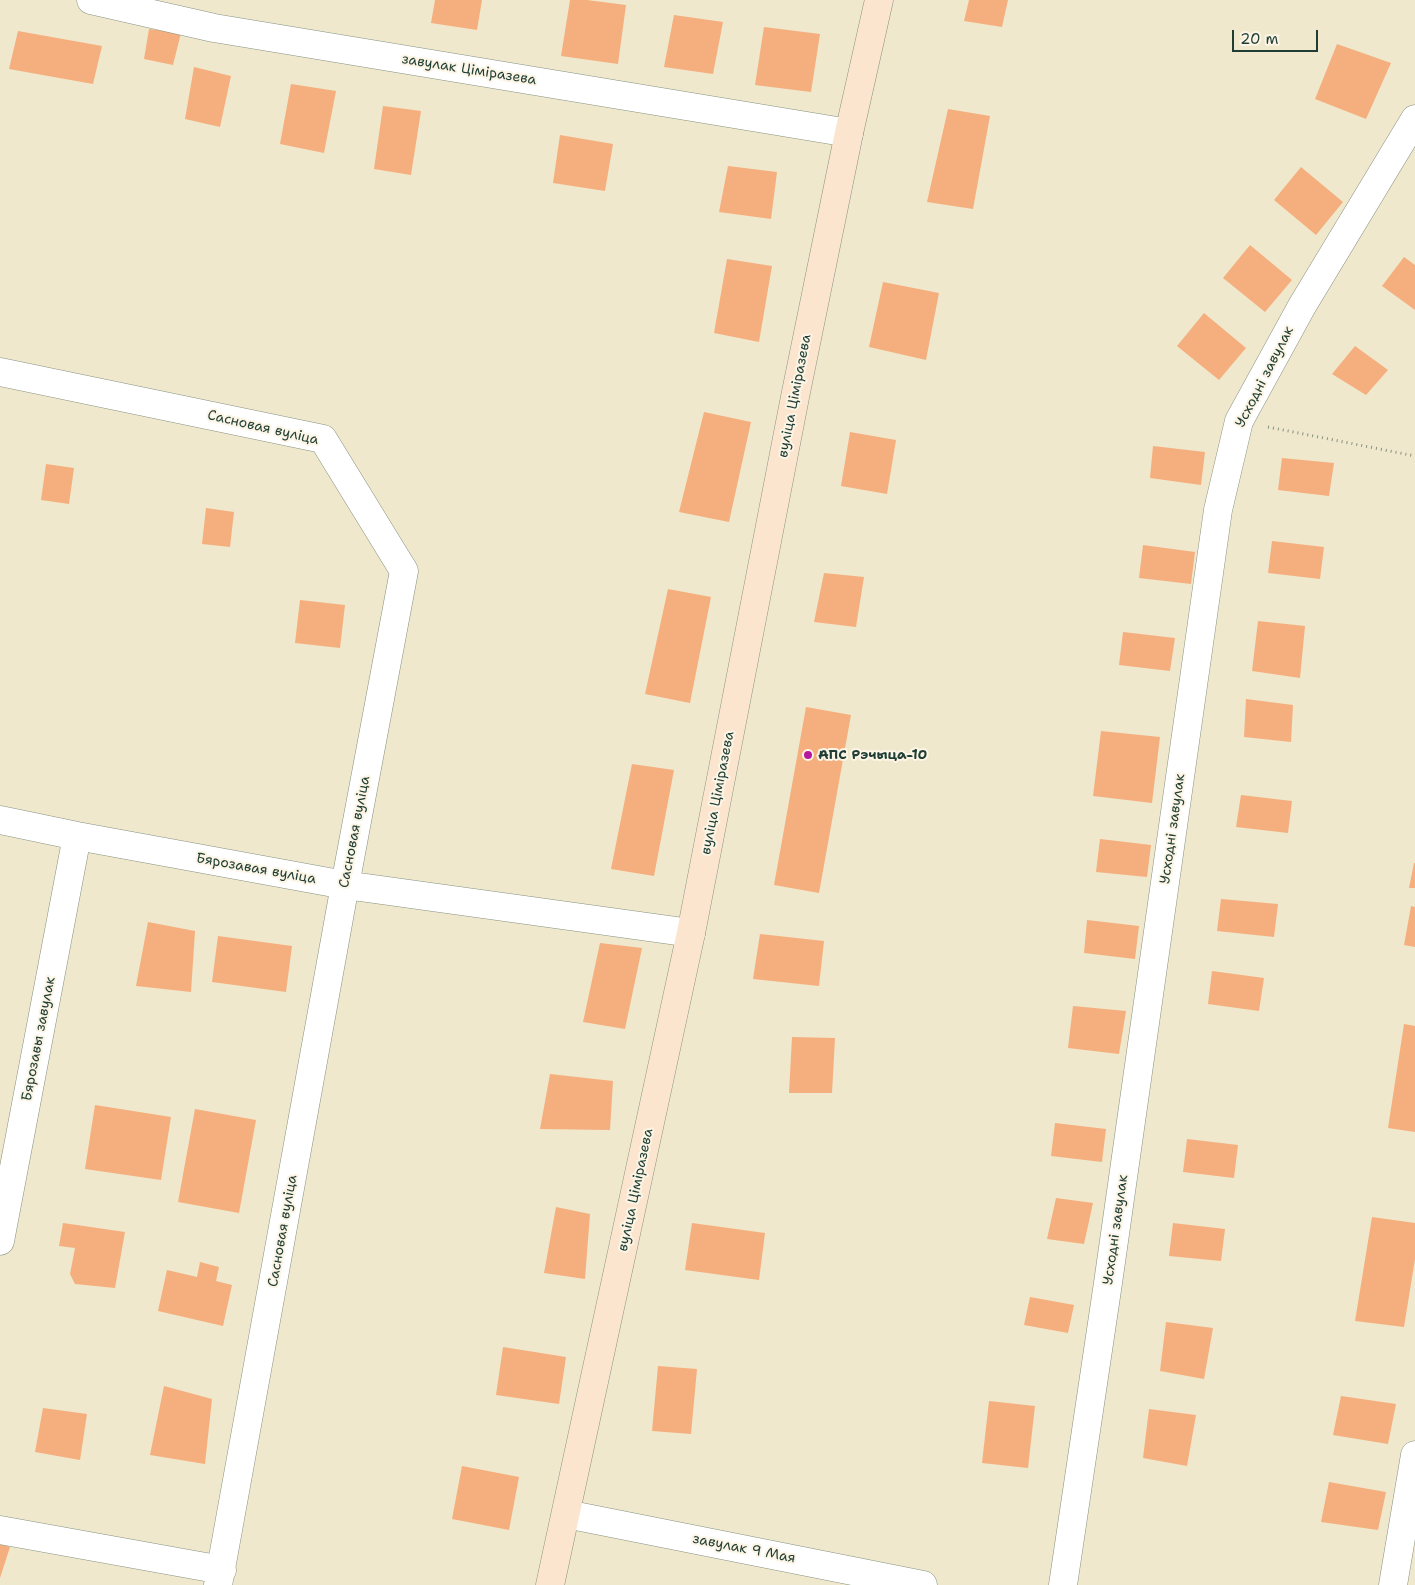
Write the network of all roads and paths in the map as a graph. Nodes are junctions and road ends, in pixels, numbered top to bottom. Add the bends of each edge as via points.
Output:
1 (91, 0) edge
2 (879, 0) edge
3 (1415, 119) edge
4 (849, 133) junction
5 (0, 372) edge
6 (1239, 421) junction
7 (1415, 456) edge
8 (0, 820) edge
9 (77, 836) junction
10 (345, 885) junction
11 (691, 933) junction
12 (0, 1242) edge
13 (1415, 1455) edge
14 (566, 1514) junction
15 (0, 1530) edge
16 (220, 1578) edge
17 (550, 1585) edge
18 (923, 1585) edge
19 (1063, 1585) edge
20 (1393, 1585) edge

1 - 4 street, завулак Ціміразева via 214,28
2 - 4 street, вуліца Ціміразева
3 - 6 street, Усходні завулак via 1302,306
4 - 11 street, вуліца Ціміразева
5 - 10 street, Сасновая вуліца via 323,439 404,572
6 - 7 path
6 - 19 street, Усходні завулак via 1218,510
8 - 9 street, Бярозавая вуліца
9 - 10 street, Бярозавая вуліца
9 - 12 street, Бярозавы завулак
10 - 11 street, Бярозавая вуліца
10 - 16 street, Сасновая вуліца
11 - 14 street, вуліца Ціміразева
13 - 20 street
14 - 17 street, вуліца Ціміразева
14 - 18 street, завулак 9 Мая
15 - 16 street

